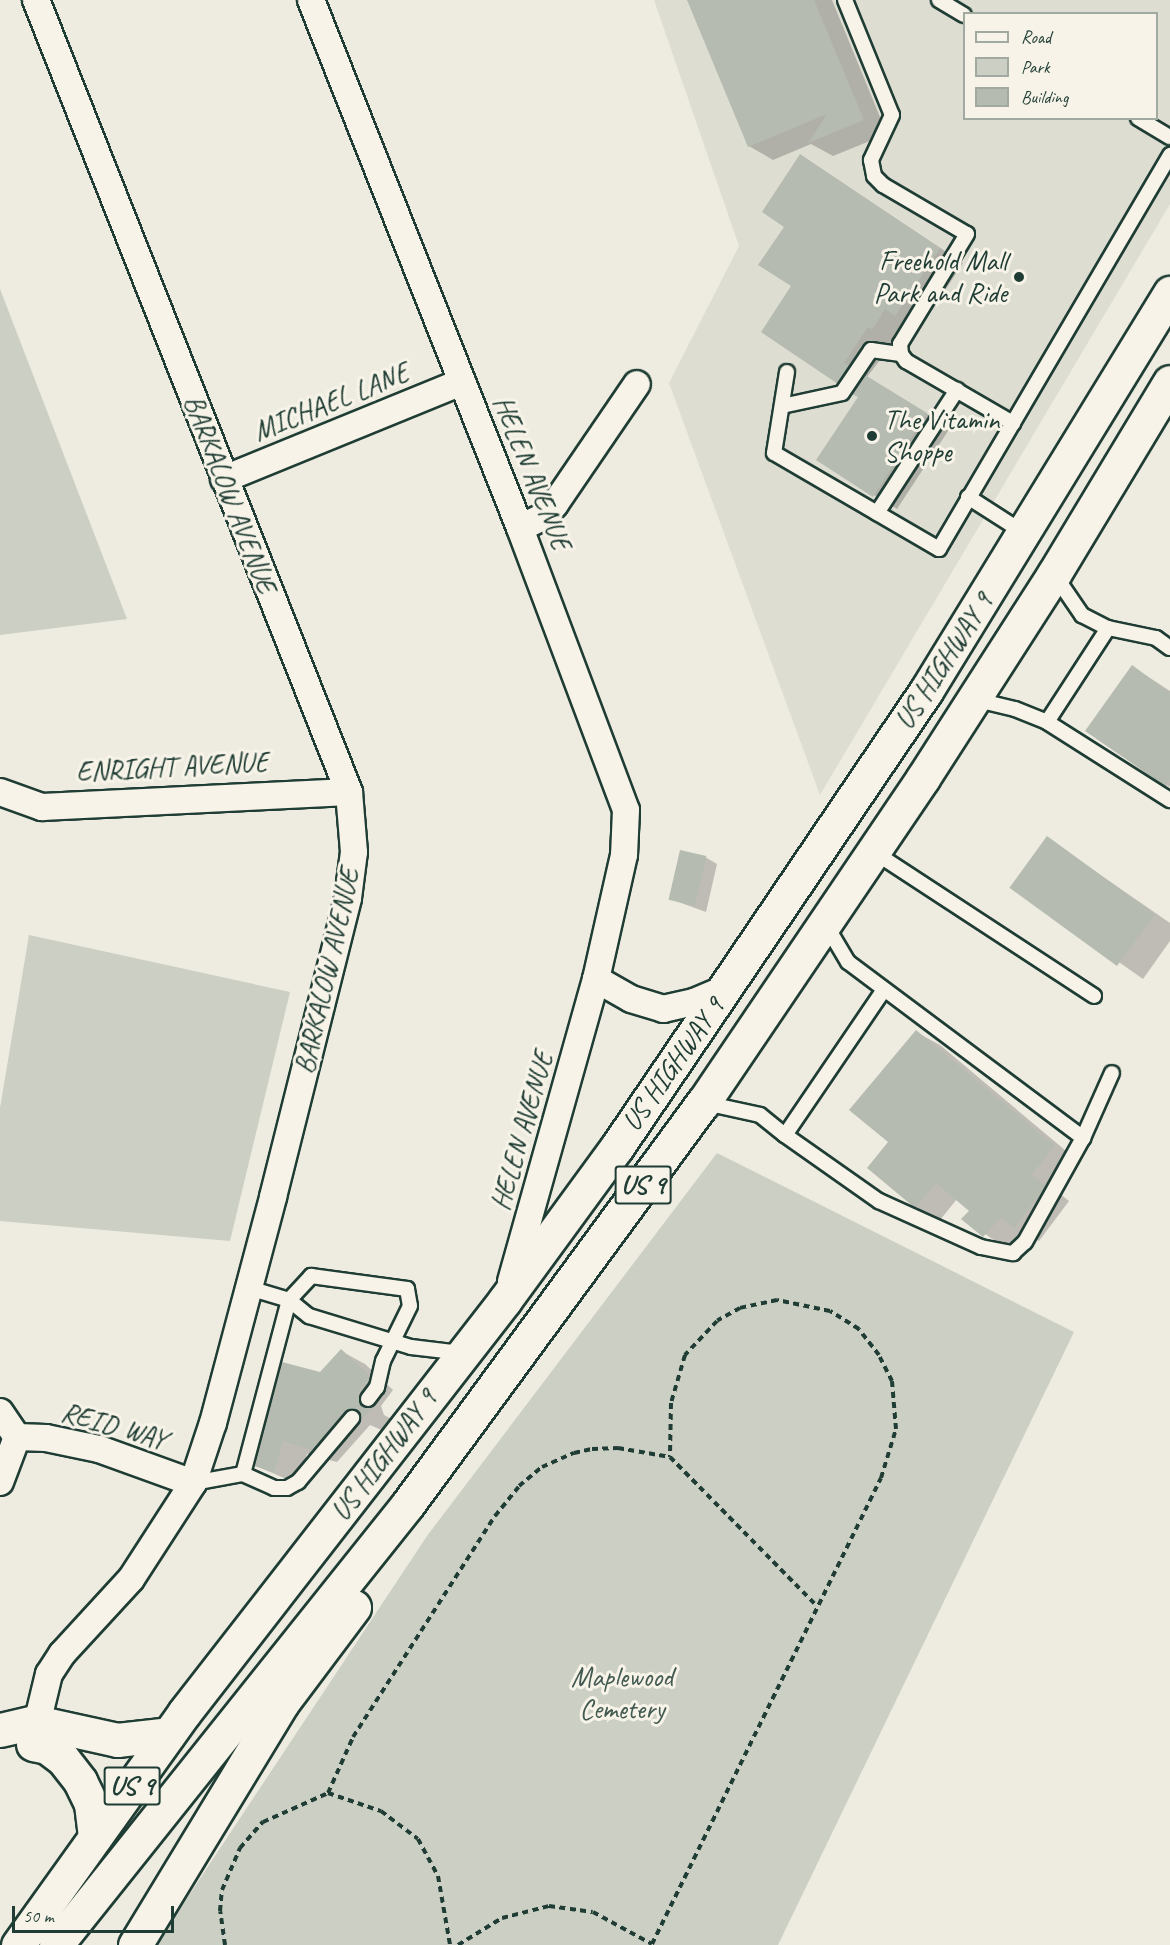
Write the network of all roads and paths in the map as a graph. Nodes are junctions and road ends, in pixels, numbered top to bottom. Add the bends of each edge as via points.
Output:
1 (36, 0) edge
2 (311, 0) edge
3 (845, 0) edge
4 (939, 0) edge
5 (963, 14) edge
6 (1141, 120) edge
7 (1170, 137) edge
8 (1170, 155) edge
9 (1170, 293) edge
10 (901, 354) junction
11 (787, 372) dead end
12 (462, 382) junction
13 (1170, 382) edge
14 (637, 384) dead end
15 (957, 390) junction
16 (782, 406) junction
17 (1013, 423) junction
18 (224, 480) junction
19 (968, 497) junction
20 (876, 513) junction
21 (520, 528) junction
22 (1025, 534) junction
23 (1054, 574) junction
24 (1108, 628) junction
25 (1170, 648) edge
26 (973, 699) junction
27 (1047, 722) junction
28 (0, 792) edge
29 (349, 792) junction
30 (1170, 800) edge
31 (874, 852) junction
32 (826, 925) junction
33 (596, 979) junction
34 (725, 989) junction
35 (883, 991) junction
36 (1094, 996) dead end
37 (1112, 1073) dead end
38 (703, 1103) junction
39 (785, 1135) junction
40 (1083, 1138) junction
41 (249, 1288) junction
42 (505, 1299) junction
43 (289, 1300) junction
44 (395, 1342) junction
45 (461, 1353) junction
46 (368, 1399) dead end
47 (0, 1412) edge
48 (352, 1418) dead end
49 (17, 1437) junction
50 (670, 1457) junction
51 (243, 1474) junction
52 (0, 1482) edge
53 (193, 1483) junction
54 (408, 1504) junction
55 (816, 1605) junction
56 (0, 1730) edge
57 (34, 1733) junction
58 (169, 1734) junction
59 (0, 1745) edge
60 (328, 1793) junction
61 (95, 1837) junction
62 (653, 1944) edge
63 (18, 1945) edge
64 (56, 1945) edge
65 (135, 1945) edge
66 (225, 1945) edge
67 (450, 1945) edge
68 (458, 1945) edge

1 - 18 street, BARKALOW AVENUE
2 - 12 street, HELEN AVENUE
3 - 10 lane via 892,115 871,160 874,176 968,234 900,344
4 - 5 lane
6 - 7 lane
8 - 17 lane
9 - 22 main road, US HIGHWAY 9 / US 9
10 - 15 lane via 906,361
10 - 16 lane via 872,350 842,393
11 - 16 lane
12 - 18 street, MICHAEL LANE
12 - 21 street, HELEN AVENUE
13 - 23 main road, US HIGHWAY 9 / US 9
14 - 21 street via 555,504 545,516
15 - 17 lane
15 - 20 lane
16 - 20 lane via 774,453
17 - 19 lane
18 - 29 street, BARKALOW AVENUE
19 - 20 lane via 939,549
19 - 22 lane
21 - 33 street, HELEN AVENUE via 626,810 624,855
22 - 34 main road, US HIGHWAY 9 / US 9 via 926,692
23 - 24 lane via 1082,615
23 - 26 main road, US HIGHWAY 9 / US 9
24 - 25 lane via 1156,638
24 - 27 lane
26 - 27 lane via 1015,708
26 - 31 main road, US HIGHWAY 9 / US 9
27 - 30 lane
28 - 29 street, ENRIGHT AVENUE via 42,807
29 - 41 street, BARKALOW AVENUE via 354,852 348,898
31 - 32 main road, US HIGHWAY 9 / US 9
31 - 36 lane
32 - 35 lane via 848,962
32 - 38 main road, US HIGHWAY 9 / US 9
33 - 34 street via 631,999 663,1008 694,1002
33 - 42 street, HELEN AVENUE via 535,1208
34 - 42 main road, US HIGHWAY 9 / US 9
35 - 39 lane
35 - 40 lane
37 - 40 lane
38 - 39 lane via 760,1115
38 - 54 main road, US HIGHWAY 9 / US 9
39 - 40 lane via 879,1201 981,1247 1005,1253 1019,1249 1031,1234
41 - 43 lane
41 - 53 street, BARKALOW AVENUE
42 - 45 main road, US HIGHWAY 9 / US 9
43 - 44 lane via 309,1316
43 - 44 lane via 300,1283 311,1276 407,1289 410,1306
43 - 51 lane
44 - 45 lane
44 - 46 lane via 383,1361 378,1387
45 - 58 main road, US HIGHWAY 9 / US 9
47 - 49 street, REID WAY
48 - 51 lane via 298,1482 287,1488 274,1488
49 - 52 street, REID WAY
49 - 53 street, REID WAY via 81,1444
50 - 55 path
50 - 55 path via 676,1374 685,1355 717,1321 740,1308 777,1300 830,1311 859,1329 879,1354 891,1381 896,1429 881,1478
50 - 60 path via 618,1448 574,1452 542,1467 519,1485 353,1737
51 - 53 lane
53 - 57 street, BARKALOW AVENUE via 131,1579 62,1654 49,1674
54 - 64 main road, US HIGHWAY 9 / US 9
54 - 65 main road via 366,1591 282,1703
55 - 62 path
56 - 57 main road
57 - 58 main road via 117,1740
57 - 59 main road
57 - 61 main road via 80,1781 91,1804
58 - 61 main road, US HIGHWAY 9 / US 9
60 - 66 path via 264,1822 240,1848 222,1890 220,1911
60 - 67 path via 381,1811 418,1839 438,1876
61 - 63 main road, US HIGHWAY 9 / US 9
62 - 68 path via 593,1912 549,1906 502,1918

